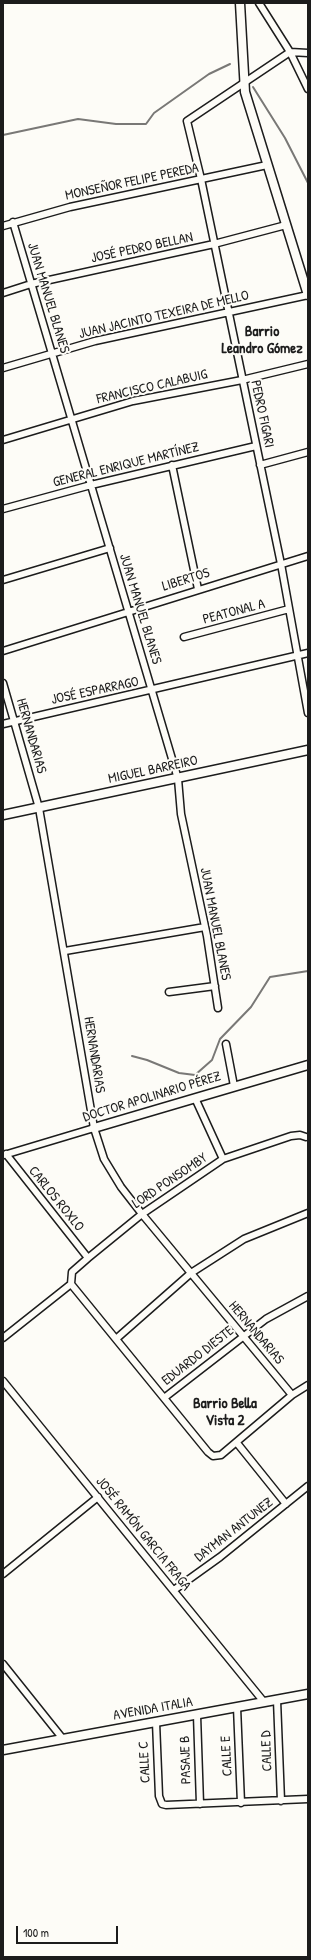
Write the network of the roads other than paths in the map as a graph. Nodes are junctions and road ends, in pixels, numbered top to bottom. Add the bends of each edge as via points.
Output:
1 (240, 3) edge
2 (259, 3) edge
3 (290, 52) junction
4 (308, 53) edge
5 (244, 83) junction
6 (308, 89) edge
7 (267, 165) junction
8 (201, 179) junction
9 (13, 222) junction
10 (286, 225) junction
11 (3, 226) edge
12 (214, 244) junction
13 (30, 284) junction
14 (3, 293) edge
15 (308, 295) edge
16 (228, 313) junction
17 (52, 354) junction
18 (308, 364) edge
19 (3, 368) edge
20 (242, 380) junction
21 (72, 419) junction
22 (3, 440) edge
23 (256, 446) junction
24 (308, 452) edge
25 (260, 465) junction
26 (172, 466) junction
27 (91, 485) junction
28 (3, 510) edge
29 (110, 548) junction
30 (308, 556) edge
31 (281, 564) junction
32 (3, 580) edge
33 (198, 589) junction
34 (289, 609) junction
35 (129, 611) junction
36 (184, 637) dead end
37 (3, 650) edge
38 (308, 653) edge
39 (298, 656) junction
40 (3, 683) edge
41 (152, 690) junction
42 (308, 713) edge
43 (13, 721) junction
44 (3, 724) edge
45 (308, 750) edge
46 (178, 778) junction
47 (39, 808) junction
48 (3, 814) edge
49 (205, 927) junction
50 (65, 951) junction
51 (215, 986) junction
52 (169, 992) dead end
53 (218, 1008) dead end
54 (226, 1044) dead end
55 (308, 1065) edge
56 (234, 1086) junction
57 (195, 1098) junction
58 (94, 1128) junction
59 (307, 1137) edge
60 (4, 1155) edge
61 (223, 1160) junction
62 (308, 1213) edge
63 (142, 1214) junction
64 (88, 1258) junction
65 (191, 1273) junction
66 (71, 1284) junction
67 (308, 1296) edge
68 (243, 1336) junction
69 (3, 1338) edge
70 (116, 1339) junction
71 (3, 1382) edge
72 (308, 1385) edge
73 (292, 1395) junction
74 (164, 1398) junction
75 (236, 1443) junction
76 (308, 1486) edge
77 (98, 1497) junction
78 (286, 1504) junction
79 (3, 1574) edge
80 (174, 1590) junction
81 (3, 1664) edge
82 (308, 1694) edge
83 (277, 1700) junction
84 (264, 1702) junction
85 (237, 1707) junction
86 (197, 1715) junction
87 (156, 1722) junction
88 (63, 1739) junction
89 (3, 1750) edge
90 (308, 1799) edge
91 (281, 1801) junction
92 (241, 1803) junction
93 (200, 1804) junction

1 - 5 street
2 - 3 street
3 - 4 street
3 - 5 street
3 - 6 street
5 - 7 street
5 - 8 street, PEDRO FIGARI via 187,121
7 - 8 street, MONSEÑOR FELIPE PEREDA
7 - 10 street
8 - 9 street, MONSEÑOR FELIPE PEREDA
8 - 12 street, PEDRO FIGARI
9 - 11 street, MONSEÑOR FELIPE PEREDA
9 - 13 street, JUAN MANUEL BLANES
10 - 12 street, JOSÉ PEDRO BELLAN
10 - 15 street
12 - 13 street, JOSÉ PEDRO BELLAN
12 - 16 street, PEDRO FIGARI
13 - 14 street, JOSÉ PEDRO BELLAN
13 - 17 street, JUAN MANUEL BLANES
15 - 16 street, JUAN JACINTO TEXEIRA DE MELLO
16 - 17 street, JUAN JACINTO TEXEIRA DE MELLO via 95,341
16 - 20 street, PEDRO FIGARI
17 - 19 street, JUAN JACINTO TEXEIRA DE MELLO
17 - 21 street, JUAN MANUEL BLANES
18 - 20 street, FRANCISCO CALABUIG
20 - 21 street, FRANCISCO CALABUIG via 133,401
20 - 23 street, PEDRO FIGARI
21 - 22 street, FRANCISCO CALABUIG
21 - 27 street, JUAN MANUEL BLANES
23 - 25 street, PEDRO FIGARI
23 - 26 street, GENERAL ENRIQUE MARTÍNEZ
24 - 25 street
25 - 31 street, PEDRO FIGARI
26 - 27 street, GENERAL ENRIQUE MARTÍNEZ
26 - 33 street
27 - 28 street, GENERAL ENRIQUE MARTÍNEZ
27 - 29 street, JUAN MANUEL BLANES
29 - 32 street
29 - 35 street, JUAN MANUEL BLANES
30 - 31 street, LIBERTOS
31 - 33 street, LIBERTOS
31 - 34 street, PEDRO FIGARI
33 - 35 street, LIBERTOS
34 - 36 street, PEATONAL A
34 - 39 street, PEDRO FIGARI
35 - 37 street, LIBERTOS
35 - 41 street, JUAN MANUEL BLANES
38 - 39 street, JOSÉ ESPARRAGO
39 - 41 street, JOSÉ ESPARRAGO
39 - 42 street, PEDRO FIGARI
40 - 43 street, HERNANDARIAS
41 - 43 street, JOSÉ ESPARRAGO
41 - 46 street, JUAN MANUEL BLANES
43 - 44 street, JOSÉ ESPARRAGO
43 - 47 street, HERNANDARIAS
45 - 46 street, MIGUEL BARREIRO
46 - 47 street, MIGUEL BARREIRO
46 - 49 street, JUAN MANUEL BLANES via 186,841
47 - 48 street, MIGUEL BARREIRO
47 - 50 street, HERNANDARIAS
49 - 50 street
49 - 51 street, JUAN MANUEL BLANES
50 - 58 street, HERNANDARIAS
51 - 52 street
51 - 53 street, JUAN MANUEL BLANES
54 - 56 street
55 - 56 street, DOCTOR APOLINARIO PÉREZ
56 - 57 street, DOCTOR APOLINARIO PÉREZ
57 - 58 street, DOCTOR APOLINARIO PÉREZ
57 - 61 street
58 - 60 street, DOCTOR APOLINARIO PÉREZ
58 - 63 street, HERNANDARIAS via 111,1172
59 - 61 street, LORD PONSOMBY via 290,1136
60 - 64 street, CARLOS ROXLO
61 - 63 street, LORD PONSOMBY
62 - 65 street via 244,1239
63 - 64 street, LORD PONSOMBY
63 - 65 street, HERNANDARIAS
64 - 66 street, LORD PONSOMBY via 72,1272
65 - 68 street, HERNANDARIAS
65 - 70 street
66 - 69 street
66 - 70 street
67 - 68 street, EDUARDO DIESTE via 266,1319
68 - 73 street, HERNANDARIAS
68 - 74 street, EDUARDO DIESTE
70 - 74 street
71 - 77 street, JOSÉ RAMÓN GARCIA FRAGA
72 - 73 street
73 - 75 street
74 - 75 street via 213,1456 221,1455
75 - 78 street
76 - 78 street, DAYMAN ANTUNEZ
77 - 79 street
77 - 80 street, JOSÉ RAMÓN GARCIA FRAGA
78 - 80 street, DAYMAN ANTUNEZ
80 - 84 street, JOSÉ RAMÓN GARCIA FRAGA
81 - 88 street
82 - 83 street, AVENIDA ITALIA
83 - 84 street, AVENIDA ITALIA
83 - 91 street, CALLE D
84 - 85 street, AVENIDA ITALIA
85 - 86 street, AVENIDA ITALIA
85 - 92 street, CALLE E
86 - 87 street, AVENIDA ITALIA
86 - 93 street, PASAJE B
87 - 88 street, AVENIDA ITALIA
87 - 93 street, CALLE C via 159,1800 166,1805
88 - 89 street, AVENIDA ITALIA
90 - 91 street
91 - 92 street
92 - 93 street

